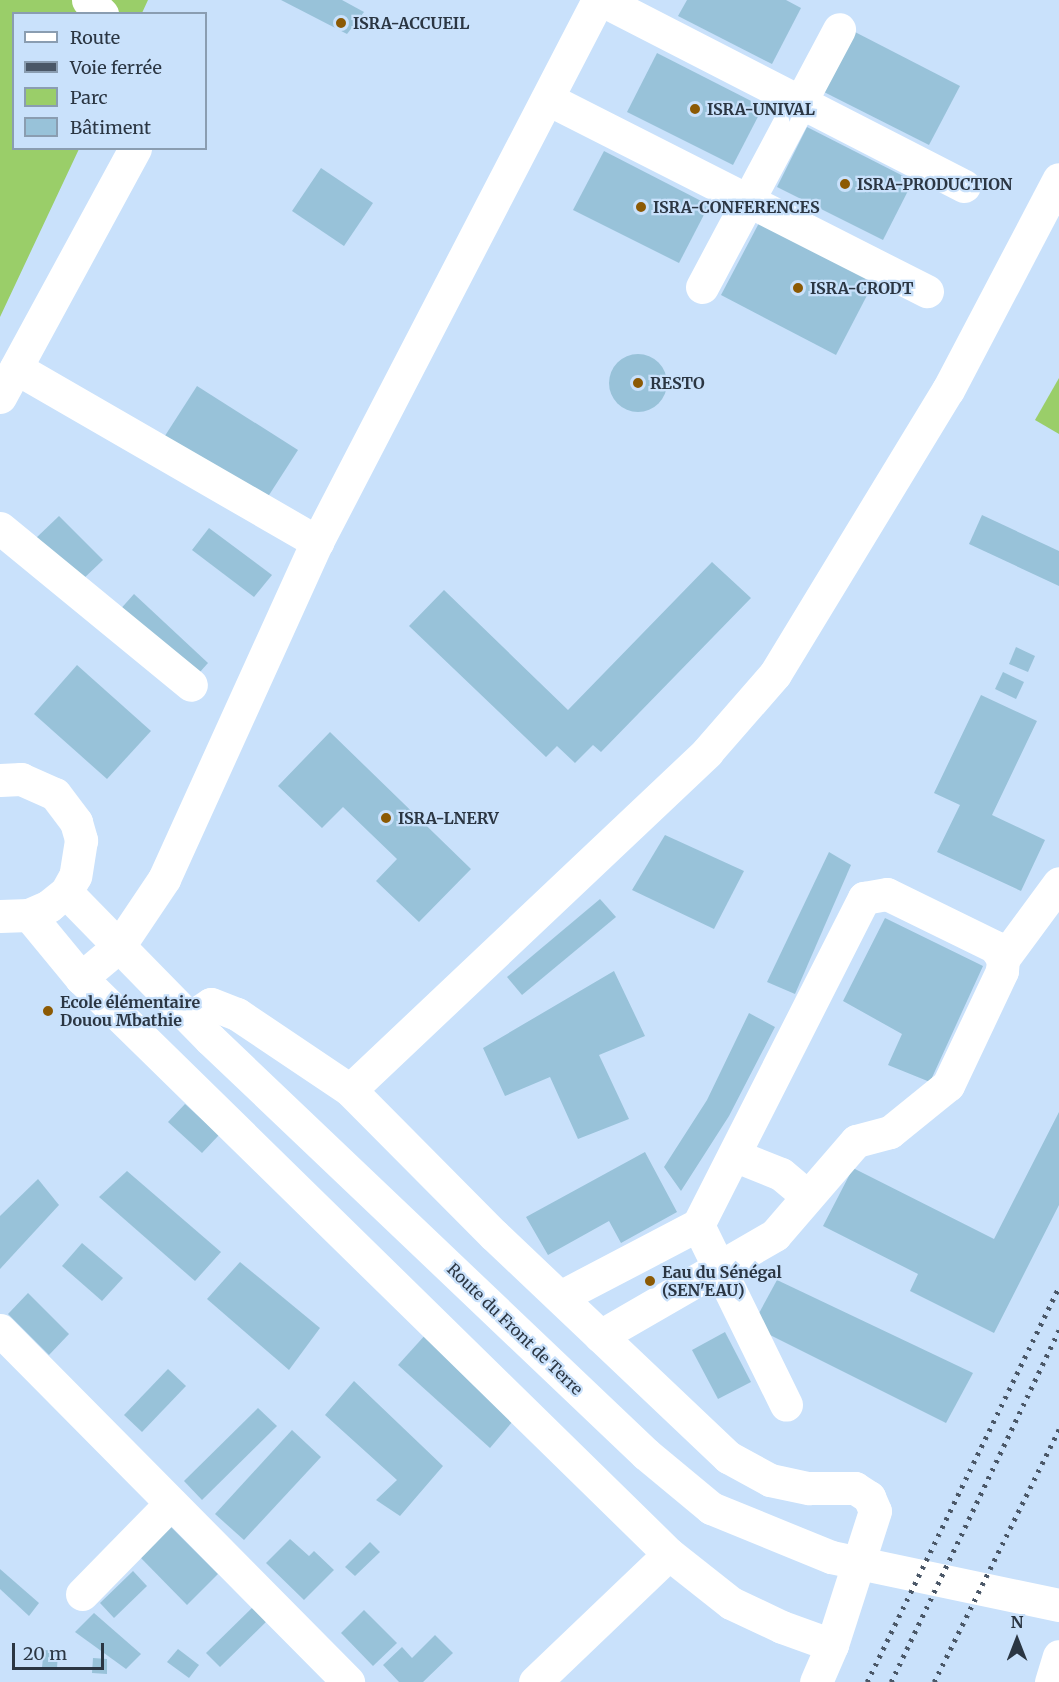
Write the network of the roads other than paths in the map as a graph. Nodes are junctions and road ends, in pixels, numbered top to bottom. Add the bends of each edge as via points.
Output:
1 (88, 0) edge
2 (600, 0) edge
3 (100, 12) edge
4 (839, 29) dead end
5 (548, 99) junction
6 (802, 100) junction
7 (134, 150) edge
8 (1059, 179) edge
9 (964, 186) dead end
10 (750, 201) junction
11 (702, 287) dead end
12 (927, 291) dead end
13 (16, 369) junction
14 (0, 397) edge
15 (0, 528) edge
16 (317, 542) junction
17 (191, 685) dead end
18 (0, 780) edge
19 (1059, 883) edge
20 (66, 892) junction
21 (15, 916) edge
22 (119, 946) junction
23 (1003, 959) junction
24 (81, 978) junction
25 (190, 1018) junction
26 (350, 1090) junction
27 (736, 1156) junction
28 (807, 1196) junction
29 (698, 1225) junction
30 (718, 1271) junction
31 (560, 1298) junction
32 (0, 1330) edge
33 (600, 1336) junction
34 (786, 1405) dead end
35 (171, 1503) junction
36 (669, 1554) junction
37 (82, 1594) dead end
38 (1059, 1605) edge
39 (832, 1645) junction
40 (1059, 1656) edge
41 (348, 1682) edge
42 (535, 1682) edge
43 (796, 1682) edge
44 (816, 1682) edge
45 (1051, 1682) edge

1 - 3 street
2 - 5 street
2 - 6 street
4 - 6 street
5 - 10 street
5 - 16 street
6 - 9 street
6 - 10 street
7 - 13 street
8 - 26 street via 948,390 775,674 707,752
10 - 11 street
10 - 12 street
13 - 14 street
13 - 16 street
15 - 17 street
16 - 22 street via 164,879
18 - 20 street via 39,784 68,807 81,840 75,876
19 - 23 street
20 - 21 street via 49,906
20 - 22 street, Route du Front de Terre
21 - 24 street
22 - 24 street
22 - 25 street, Route du Front de Terre
23 - 27 street via 995,947 886,894 864,898
23 - 28 street via 1002,971 948,1085 891,1132 856,1141
24 - 36 street
25 - 26 street via 211,1004 237,1014
25 - 38 street, Route du Front de Terre via 645,1454 711,1508 831,1557
26 - 31 street
27 - 28 street via 781,1174
27 - 29 street
28 - 30 street via 775,1235
29 - 30 street
29 - 31 street
30 - 33 street
30 - 34 street
31 - 33 street
32 - 35 street
33 - 39 street via 728,1457 770,1480 809,1488 855,1488 869,1497 875,1511
35 - 37 street
35 - 41 street
36 - 39 street via 731,1603 782,1628
36 - 42 street
39 - 43 street
39 - 44 street
40 - 45 street

